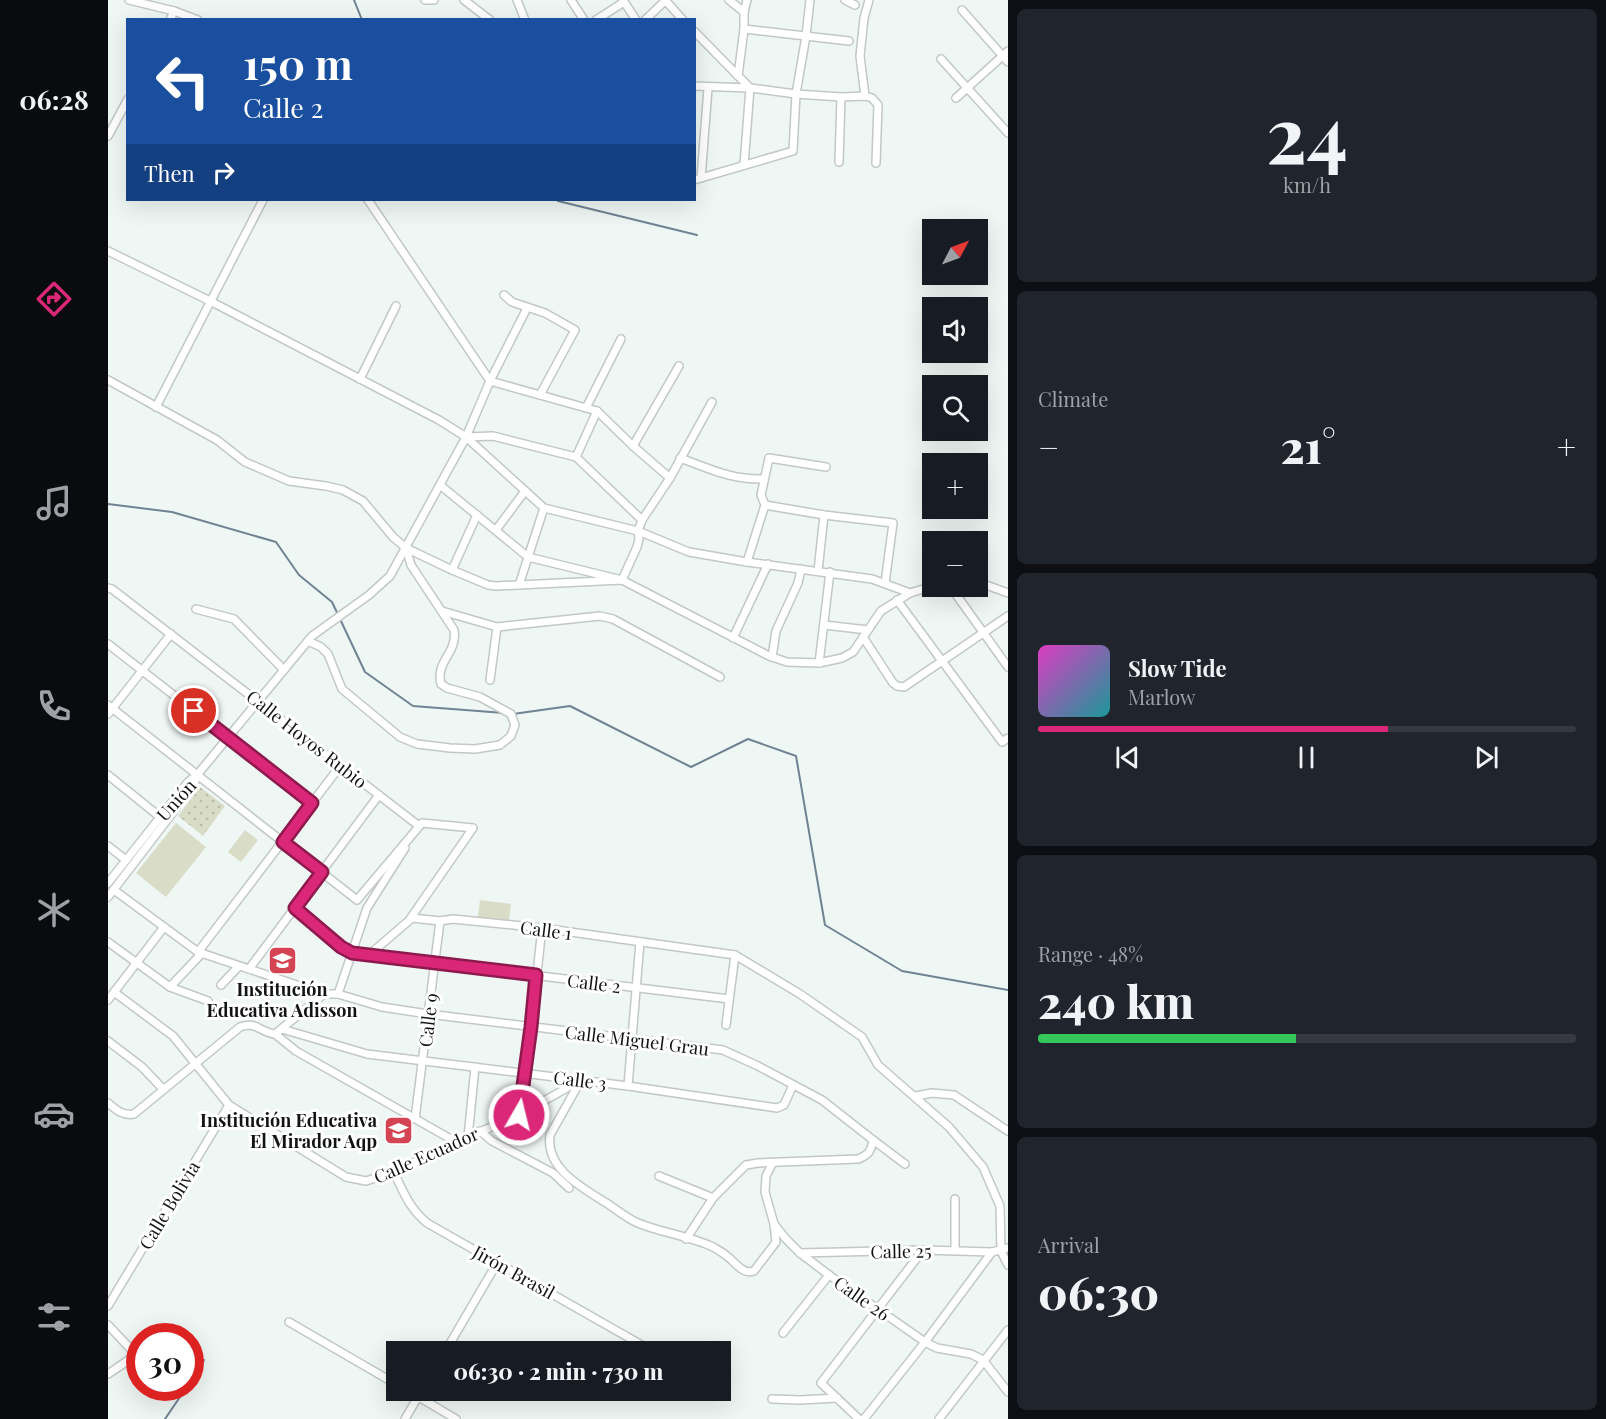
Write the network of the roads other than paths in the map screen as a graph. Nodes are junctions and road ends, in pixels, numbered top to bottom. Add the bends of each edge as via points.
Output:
1 (129, 0) edge
2 (425, 0) edge
3 (434, 0) edge
4 (464, 0) edge
5 (517, 0) edge
6 (571, 0) edge
7 (665, 0) edge
8 (729, 0) edge
9 (747, 0) edge
10 (810, 0) edge
11 (845, 0) edge
12 (869, 0) edge
13 (623, 1) edge
14 (855, 5) dead end
15 (962, 10) dead end
16 (174, 11) junction
17 (744, 12) junction
18 (171, 18) edge
19 (193, 18) edge
20 (487, 18) edge
21 (524, 18) edge
22 (583, 18) edge
23 (599, 18) edge
24 (635, 18) edge
25 (647, 18) edge
26 (681, 18) edge
27 (744, 29) junction
28 (696, 33) edge
29 (806, 36) junction
30 (849, 41) dead end
31 (1005, 53) edge
32 (941, 59) dead end
33 (1008, 62) edge
34 (738, 76) junction
35 (696, 87) edge
36 (708, 88) junction
37 (750, 88) junction
38 (967, 88) junction
39 (796, 94) junction
40 (865, 96) junction
41 (841, 97) junction
42 (956, 98) dead end
43 (126, 103) edge
44 (1008, 133) edge
45 (108, 136) edge
46 (839, 162) dead end
47 (876, 163) dead end
48 (744, 165) junction
49 (698, 179) edge
50 (262, 201) edge
51 (369, 201) edge
52 (108, 251) edge
53 (504, 295) dead end
54 (210, 301) junction
55 (396, 306) dead end
56 (527, 308) junction
57 (621, 339) dead end
58 (679, 366) dead end
59 (360, 379) junction
60 (108, 380) edge
61 (490, 381) junction
62 (540, 395) junction
63 (712, 402) dead end
64 (156, 407) junction
65 (586, 408) junction
66 (597, 411) junction
67 (466, 437) junction
68 (633, 446) junction
69 (576, 457) junction
70 (680, 458) junction
71 (826, 467) dead end
72 (670, 478) junction
73 (764, 479) junction
74 (440, 485) junction
75 (525, 491) junction
76 (765, 505) junction
77 (544, 508) junction
78 (477, 515) junction
79 (824, 515) junction
80 (642, 520) junction
81 (496, 530) junction
82 (638, 531) junction
83 (406, 548) junction
84 (528, 557) junction
85 (747, 562) junction
86 (768, 564) junction
87 (801, 568) junction
88 (452, 570) junction
89 (818, 571) junction
90 (830, 572) junction
91 (622, 580) junction
92 (885, 583) junction
93 (519, 585) junction
94 (988, 585) edge
95 (108, 588) edge
96 (922, 589) edge
97 (1008, 592) edge
98 (910, 593) junction
99 (958, 597) edge
100 (897, 600) junction
101 (196, 609) dead end
102 (442, 611) junction
103 (1008, 616) edge
104 (824, 625) junction
105 (497, 627) junction
106 (868, 630) junction
107 (983, 633) junction
108 (171, 634) junction
109 (863, 637) junction
110 (733, 638) junction
111 (308, 641) junction
112 (108, 644) edge
113 (772, 657) junction
114 (942, 661) junction
115 (819, 663) junction
116 (1008, 667) edge
117 (142, 670) junction
118 (284, 670) junction
119 (720, 677) dead end
120 (490, 680) dead end
121 (258, 701) junction
122 (110, 709) edge
123 (228, 737) junction
124 (1008, 738) edge
125 (341, 765) junction
126 (197, 775) junction
127 (108, 776) edge
128 (379, 795) junction
129 (312, 803) junction
130 (160, 817) junction
131 (419, 826) junction
132 (283, 842) junction
133 (108, 846) edge
134 (126, 860) junction
135 (322, 872) junction
136 (108, 883) edge
137 (114, 890) junction
138 (108, 897) edge
139 (422, 902) junction
140 (295, 908) junction
141 (411, 919) junction
142 (429, 920) junction
143 (440, 921) junction
144 (164, 927) junction
145 (542, 928) junction
146 (108, 942) edge
147 (640, 942) junction
148 (200, 953) junction
149 (352, 953) junction
150 (369, 955) junction
151 (735, 955) junction
152 (136, 963) junction
153 (435, 963) junction
154 (239, 966) junction
155 (249, 969) junction
156 (536, 975) junction
157 (221, 985) dead end
158 (170, 987) junction
159 (637, 988) junction
160 (114, 992) junction
161 (324, 994) junction
162 (339, 994) junction
163 (729, 999) junction
164 (108, 1000) edge
165 (208, 1001) dead end
166 (429, 1014) junction
167 (726, 1025) dead end
168 (531, 1027) junction
169 (282, 1029) junction
170 (274, 1034) junction
171 (631, 1039) junction
172 (108, 1041) edge
173 (423, 1061) junction
174 (195, 1063) junction
175 (475, 1067) junction
176 (525, 1073) junction
177 (581, 1080) junction
178 (794, 1085) junction
179 (628, 1086) junction
180 (163, 1089) junction
181 (916, 1096) junction
182 (108, 1103) edge
183 (230, 1105) junction
184 (519, 1115) junction
185 (415, 1119) junction
186 (480, 1131) junction
187 (1008, 1131) edge
188 (468, 1137) junction
189 (873, 1140) junction
190 (456, 1142) junction
191 (558, 1164) junction
192 (772, 1164) junction
193 (905, 1164) dead end
194 (394, 1172) junction
195 (553, 1173) junction
196 (659, 1176) dead end
197 (569, 1188) dead end
198 (713, 1198) junction
199 (955, 1199) dead end
200 (774, 1224) junction
201 (686, 1239) junction
202 (923, 1250) junction
203 (955, 1250) junction
204 (1004, 1250) edge
205 (992, 1252) junction
206 (800, 1253) junction
207 (498, 1263) junction
208 (1008, 1266) edge
209 (829, 1275) junction
210 (108, 1306) edge
211 (877, 1308) junction
212 (289, 1322) dead end
213 (108, 1325) edge
214 (1008, 1330) edge
215 (783, 1333) dead end
216 (452, 1341) edge
217 (635, 1341) edge
218 (925, 1342) junction
219 (126, 1344) edge
220 (983, 1360) junction
221 (126, 1364) edge
222 (108, 1374) edge
223 (386, 1378) edge
224 (1008, 1392) edge
225 (837, 1398) junction
226 (772, 1399) dead end
227 (416, 1401) edge
228 (430, 1401) edge
229 (405, 1419) edge
230 (456, 1419) edge
231 (859, 1419) edge
232 (864, 1419) edge
233 (939, 1419) edge

1 - 16 street
2 - 3 street
4 - 20 street
5 - 21 street
6 - 22 street
7 - 25 street
7 - 26 street
8 - 17 street
9 - 17 street
10 - 29 street
11 - 14 street
12 - 40 street via 860,56
13 - 23 street
13 - 24 street
15 - 31 street
16 - 18 street
16 - 19 street
17 - 27 street
27 - 29 street
27 - 34 street
28 - 34 street
29 - 30 street
29 - 39 street
31 - 33 street
31 - 38 street
32 - 38 street
34 - 37 street
35 - 36 street
36 - 37 street
36 - 49 street
37 - 39 street
37 - 48 street
38 - 42 street
38 - 44 street
39 - 41 street
39 - 48 street via 793,151
40 - 41 street
40 - 47 street via 878,105
41 - 46 street
43 - 45 street
48 - 49 street
50 - 54 street
51 - 61 street
52 - 54 street
53 - 56 street
54 - 59 street
54 - 64 street
55 - 59 street
56 - 61 street
56 - 62 street via 545,313 574,330
57 - 65 street
58 - 68 street
59 - 67 street
60 - 64 street
61 - 62 street
61 - 67 street
62 - 65 street
63 - 70 street
64 - 83 street via 217,440 245,462 289,481 343,490 363,501
65 - 66 street
66 - 68 street
66 - 69 street
67 - 69 street via 493,436
67 - 74 street
67 - 75 street
68 - 72 street
69 - 80 street
70 - 72 street
70 - 73 street via 732,477
71 - 73 street via 769,458
72 - 80 street
73 - 76 street via 761,495
74 - 78 street
74 - 83 street
75 - 77 street
75 - 81 street
76 - 79 street
76 - 85 street
77 - 82 street
77 - 84 street
78 - 81 street
78 - 88 street
79 - 89 street
79 - 92 street via 892,523
80 - 82 street
81 - 84 street
82 - 85 street via 690,552
82 - 91 street via 637,547
83 - 88 street
83 - 102 street via 411,565
83 - 111 street via 390,576
84 - 91 street
84 - 93 street
85 - 86 street
86 - 87 street
86 - 110 street
87 - 89 street
87 - 113 street via 776,631
88 - 93 street via 488,585
89 - 90 street
90 - 92 street
90 - 104 street
91 - 93 street
91 - 110 street
92 - 98 street
94 - 97 street
95 - 108 street, Calle Hoyos Rubio
96 - 98 street
98 - 100 street
99 - 107 street
100 - 106 street via 882,611
100 - 114 street
101 - 118 street via 234,619
102 - 105 street
102 - 111 street via 455,637 439,675 441,684 480,697 511,714 515,725 511,736 500,745 450,748 417,744 400,736 342,688 327,654
103 - 107 street
104 - 106 street
104 - 115 street
105 - 119 street via 600,616 613,619
105 - 120 street
106 - 109 street
107 - 114 street
107 - 116 street
108 - 117 street
108 - 121 street, Calle Hoyos Rubio
109 - 114 street via 897,686 904,687
109 - 115 street via 853,652
110 - 113 street
111 - 118 street
112 - 117 street
113 - 115 street via 787,662
114 - 124 street via 1002,742
117 - 122 street
117 - 123 street
118 - 121 street
121 - 123 street
121 - 125 street, Calle Hoyos Rubio
122 - 126 street
123 - 126 street
123 - 129 street
125 - 128 street, Calle Hoyos Rubio
125 - 129 street
126 - 130 street, Unión
126 - 132 street
126 - 137 street, Unión via 193,786
127 - 130 street
128 - 131 street, Calle Hoyos Rubio
128 - 135 street
129 - 132 street
130 - 134 street, Unión
131 - 135 street via 357,900
131 - 139 street via 428,823 472,828
131 - 149 street via 367,908
132 - 135 street
132 - 148 street
133 - 134 street
134 - 136 street, Unión
135 - 140 street
137 - 138 street, Unión
137 - 144 street, Calle Miguel Grau
139 - 141 street
139 - 142 street
140 - 149 street, Calle 2
140 - 155 street
141 - 142 street, Calle 1
141 - 150 street
142 - 143 street, Calle 1
143 - 145 street, Calle 1
143 - 153 street, Calle 9
144 - 148 street, Calle Miguel Grau
144 - 152 street
145 - 147 street, Calle 1
145 - 156 street
146 - 152 street
147 - 151 street, Calle 1
147 - 159 street
148 - 154 street, Calle Miguel Grau
148 - 158 street
149 - 150 street, Calle 2
149 - 162 street
150 - 153 street, Calle 2
151 - 163 street
151 - 181 street via 862,1036 878,1065
152 - 158 street
152 - 160 street
153 - 156 street, Calle 2
153 - 166 street, Calle 9
154 - 155 street, Calle Miguel Grau
154 - 157 street
155 - 161 street, Calle Miguel Grau
156 - 159 street, Calle 2
156 - 168 street
158 - 165 street
159 - 163 street, Calle 2
159 - 171 street
160 - 164 street
160 - 174 street via 173,1036
161 - 162 street, Calle Miguel Grau
161 - 169 street
162 - 166 street, Calle Miguel Grau via 382,1007
163 - 167 street
166 - 168 street, Calle Miguel Grau
166 - 173 street, Calle 9
168 - 171 street, Calle Miguel Grau
168 - 176 street
169 - 170 street
169 - 173 street, Calle 3 via 367,1054
170 - 174 street via 256,1025 240,1027
170 - 185 street via 296,1051
171 - 178 street, Calle Miguel Grau via 723,1050
171 - 179 street
172 - 180 street
173 - 175 street, Calle 3
173 - 185 street, Calle 9
174 - 180 street
174 - 183 street
175 - 176 street, Calle 3
175 - 188 street
176 - 177 street, Calle 3
176 - 184 street
177 - 179 street, Calle 3
177 - 184 street, Calle Ecuador
177 - 191 street via 550,1135 550,1152
178 - 179 street, Calle 3 via 784,1106 779,1108
178 - 189 street, Calle Miguel Grau via 822,1100
180 - 182 street via 134,1114 127,1115
181 - 187 street via 954,1095
181 - 204 street via 983,1167 1000,1206
183 - 194 street, Calle Ecuador via 346,1177 366,1181
183 - 210 street, Calle Bolivia
184 - 186 street, Calle Ecuador
185 - 190 street
186 - 188 street, Calle Ecuador
186 - 195 street
188 - 190 street, Calle Ecuador
189 - 192 street via 868,1155 858,1159
189 - 193 street, Calle Miguel Grau
190 - 194 street, Calle Ecuador
191 - 195 street
191 - 201 street via 577,1184 637,1223
192 - 198 street via 746,1165
192 - 200 street, Calle 26 via 765,1192
194 - 207 street, Jirón Brasil via 417,1214
195 - 197 street
196 - 198 street
198 - 201 street
199 - 203 street
200 - 201 street via 776,1242 749,1273 712,1247
200 - 206 street, Calle 26
202 - 203 street, Calle 25
202 - 206 street, Calle 25
202 - 211 street
203 - 205 street, Calle 25
204 - 205 street, Calle 25
204 - 208 street
205 - 218 street
206 - 209 street, Calle 26
207 - 216 street
207 - 217 street, Jirón Brasil
209 - 211 street, Calle 26
209 - 215 street
211 - 218 street, Calle 26
211 - 225 street via 821,1383
212 - 223 street
213 - 219 street
214 - 220 street
218 - 220 street, Calle 26
218 - 232 street
220 - 224 street
220 - 233 street
221 - 222 street
225 - 226 street
225 - 231 street
227 - 229 street
228 - 230 street

